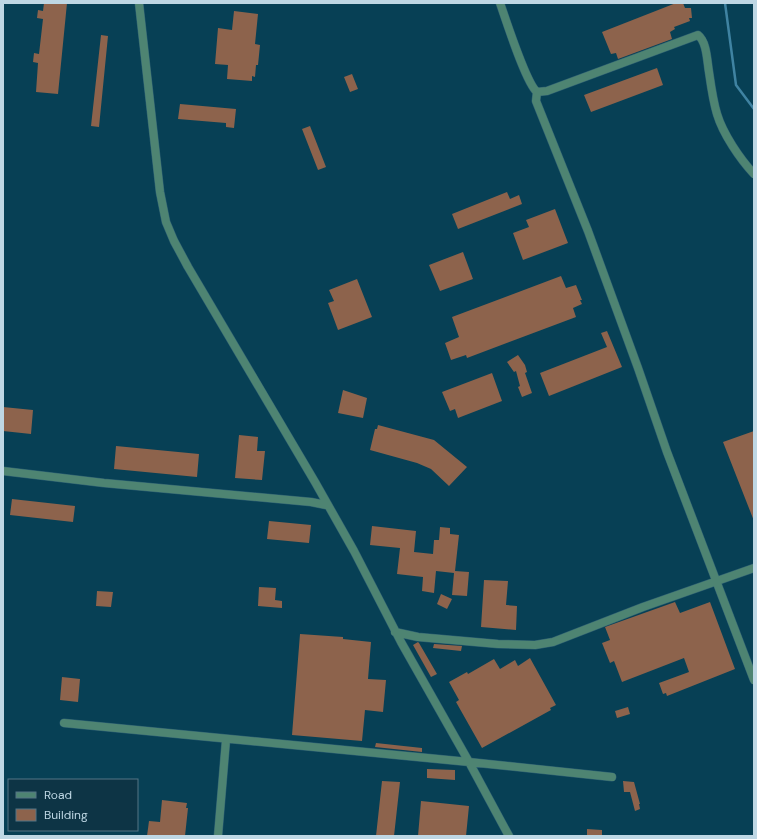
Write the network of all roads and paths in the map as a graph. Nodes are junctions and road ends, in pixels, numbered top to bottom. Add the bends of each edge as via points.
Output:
1 (139, 3) edge
2 (500, 3) edge
3 (537, 92) junction
4 (754, 174) edge
5 (3, 471) edge
6 (326, 504) junction
7 (754, 568) edge
8 (718, 582) junction
9 (395, 632) junction
10 (754, 680) edge
11 (64, 723) dead end
12 (226, 740) junction
13 (469, 762) junction
14 (612, 777) dead end
15 (218, 836) edge
16 (509, 836) edge

1 - 6 street via 156,160 166,222 188,266
2 - 3 street via 522,63 532,87
3 - 4 street via 547,91 698,35 702,38 705,48 717,115 731,143
3 - 8 street via 536,101 590,239 704,552
5 - 6 street via 104,484
6 - 9 street via 354,551
7 - 8 street
8 - 9 street via 643,606 553,642 535,645 409,636
8 - 10 street
9 - 13 street
11 - 12 street
12 - 13 street
12 - 15 street
13 - 14 street
13 - 16 street

